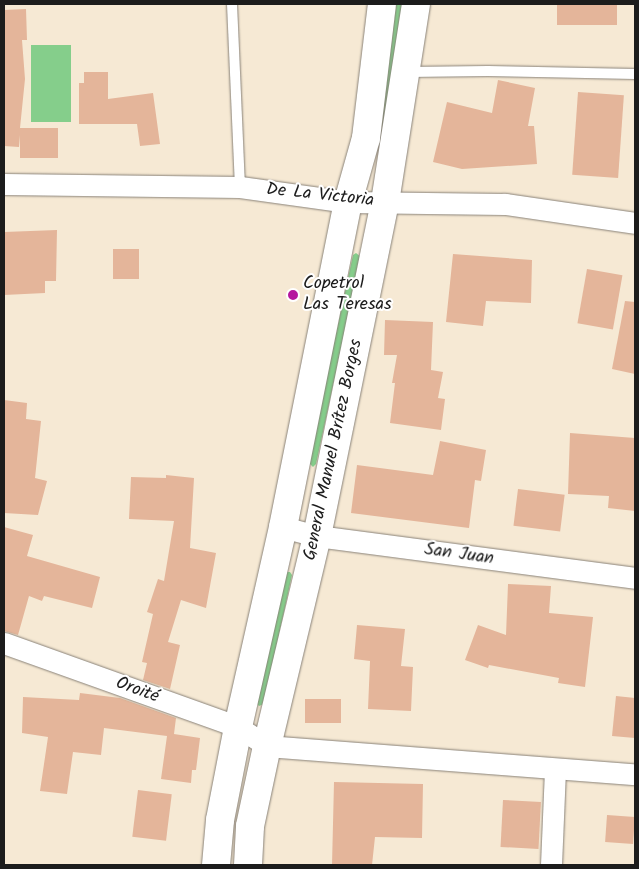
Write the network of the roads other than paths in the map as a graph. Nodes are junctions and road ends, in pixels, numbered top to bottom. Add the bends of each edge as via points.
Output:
1 (232, 4) edge
2 (382, 4) edge
3 (416, 4) edge
4 (406, 72) junction
5 (635, 74) edge
6 (4, 184) edge
7 (240, 187) junction
8 (348, 202) junction
9 (385, 202) junction
10 (635, 223) edge
11 (283, 527) junction
12 (317, 536) junction
13 (635, 578) edge
14 (4, 643) edge
15 (238, 727) junction
16 (267, 746) junction
17 (555, 769) junction
18 (635, 774) edge
19 (216, 865) edge
20 (248, 865) edge
21 (550, 865) edge

1 - 7 lane
2 - 8 main road, General Manuel Brítez Borges via 366,138
3 - 4 main road, General Manuel Brítez Borges
4 - 5 lane via 488,70
4 - 9 main road, General Manuel Brítez Borges
6 - 7 street, De La Victoria
7 - 8 street, De La Victoria
8 - 9 street, De La Victoria
8 - 11 main road, General Manuel Brítez Borges
9 - 10 street, De La Victoria via 505,204
9 - 12 main road, General Manuel Brítez Borges
11 - 12 street, San Juan
11 - 15 main road, General Manuel Brítez Borges
12 - 13 street, San Juan
12 - 16 main road, General Manuel Brítez Borges
14 - 15 street, Oroité
15 - 16 street, Oroité
15 - 19 main road, General Manuel Brítez Borges via 220,820
16 - 17 street
16 - 20 main road, General Manuel Brítez Borges via 250,826
17 - 18 street
17 - 21 street

